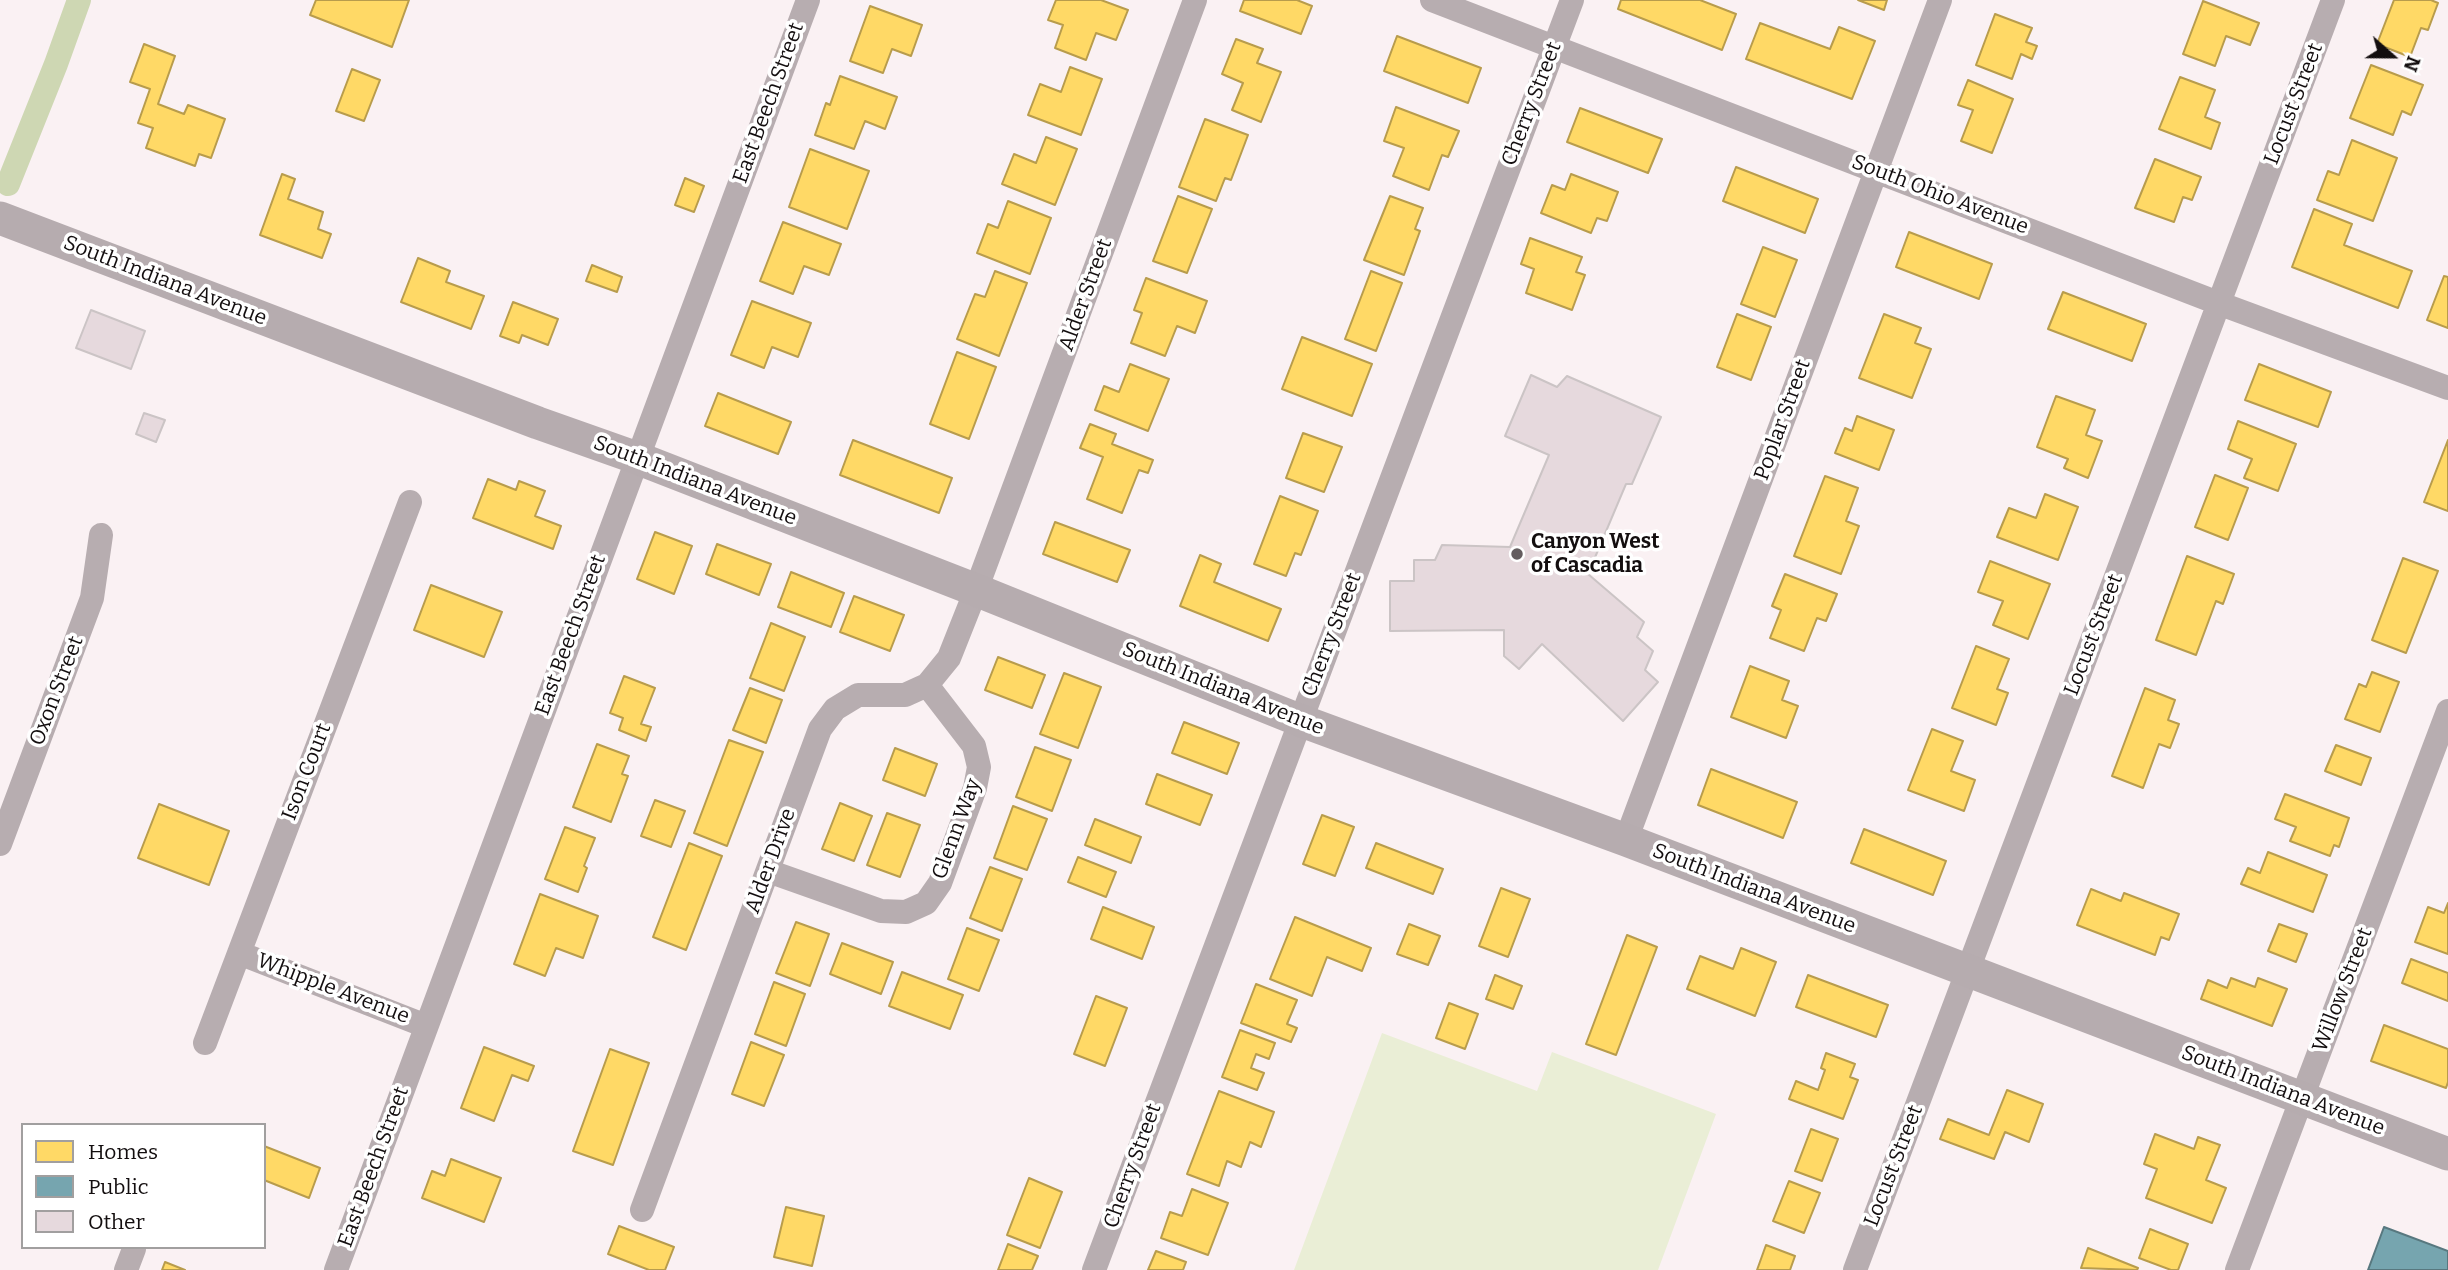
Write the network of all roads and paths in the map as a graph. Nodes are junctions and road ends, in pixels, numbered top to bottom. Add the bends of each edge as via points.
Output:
1 (808, 0) edge
2 (1195, 0) edge
3 (1432, 0) edge
4 (1572, 0) edge
5 (1940, 0) edge
6 (2333, 0) edge
7 (1554, 47) junction
8 (1875, 170) junction
9 (0, 219) edge
10 (2218, 303) junction
11 (2448, 388) edge
12 (637, 457) junction
13 (410, 502) dead end
14 (101, 535) dead end
15 (976, 590) junction
16 (927, 685) junction
17 (2448, 711) edge
18 (1299, 720) junction
19 (1626, 840) junction
20 (0, 844) edge
21 (768, 871) junction
22 (239, 953) junction
23 (1968, 971) junction
24 (426, 1026) junction
25 (205, 1042) dead end
26 (2302, 1098) junction
27 (2448, 1154) edge
28 (642, 1210) dead end
29 (336, 1270) edge
30 (1094, 1270) edge
31 (1855, 1270) edge
32 (2237, 1270) edge

1 - 12 street, East Beech Street
2 - 15 street, Alder Street
3 - 7 street, South Ohio Avenue
4 - 7 street, Cherry Street
5 - 8 street, Poplar Street
6 - 10 street, Locust Street
7 - 8 street, South Ohio Avenue
7 - 18 street, Cherry Street
8 - 10 street, South Ohio Avenue
8 - 19 street, Poplar Street
9 - 12 main road, South Indiana Avenue
10 - 11 street, South Ohio Avenue
10 - 23 street, Locust Street
12 - 15 main road, South Indiana Avenue
12 - 24 street, East Beech Street
13 - 22 street, Ison Court
14 - 20 street, Oxon Street via 92,598
15 - 16 street via 949,659
15 - 18 main road, South Indiana Avenue
16 - 21 street, Alder Drive via 905,695 858,695 835,709 820,729
16 - 21 street, Glenn Way via 974,746 979,767 940,883 926,903 906,912 881,911
17 - 26 street, Willow Street
18 - 19 main road, South Indiana Avenue
18 - 30 street, Cherry Street
19 - 23 main road, South Indiana Avenue
21 - 28 street, Alder Drive
22 - 24 street, Whipple Avenue
22 - 25 street, Ison Court
23 - 26 main road, South Indiana Avenue
23 - 31 street, Locust Street
24 - 29 street, East Beech Street
26 - 27 main road, South Indiana Avenue
26 - 32 street, Willow Street

